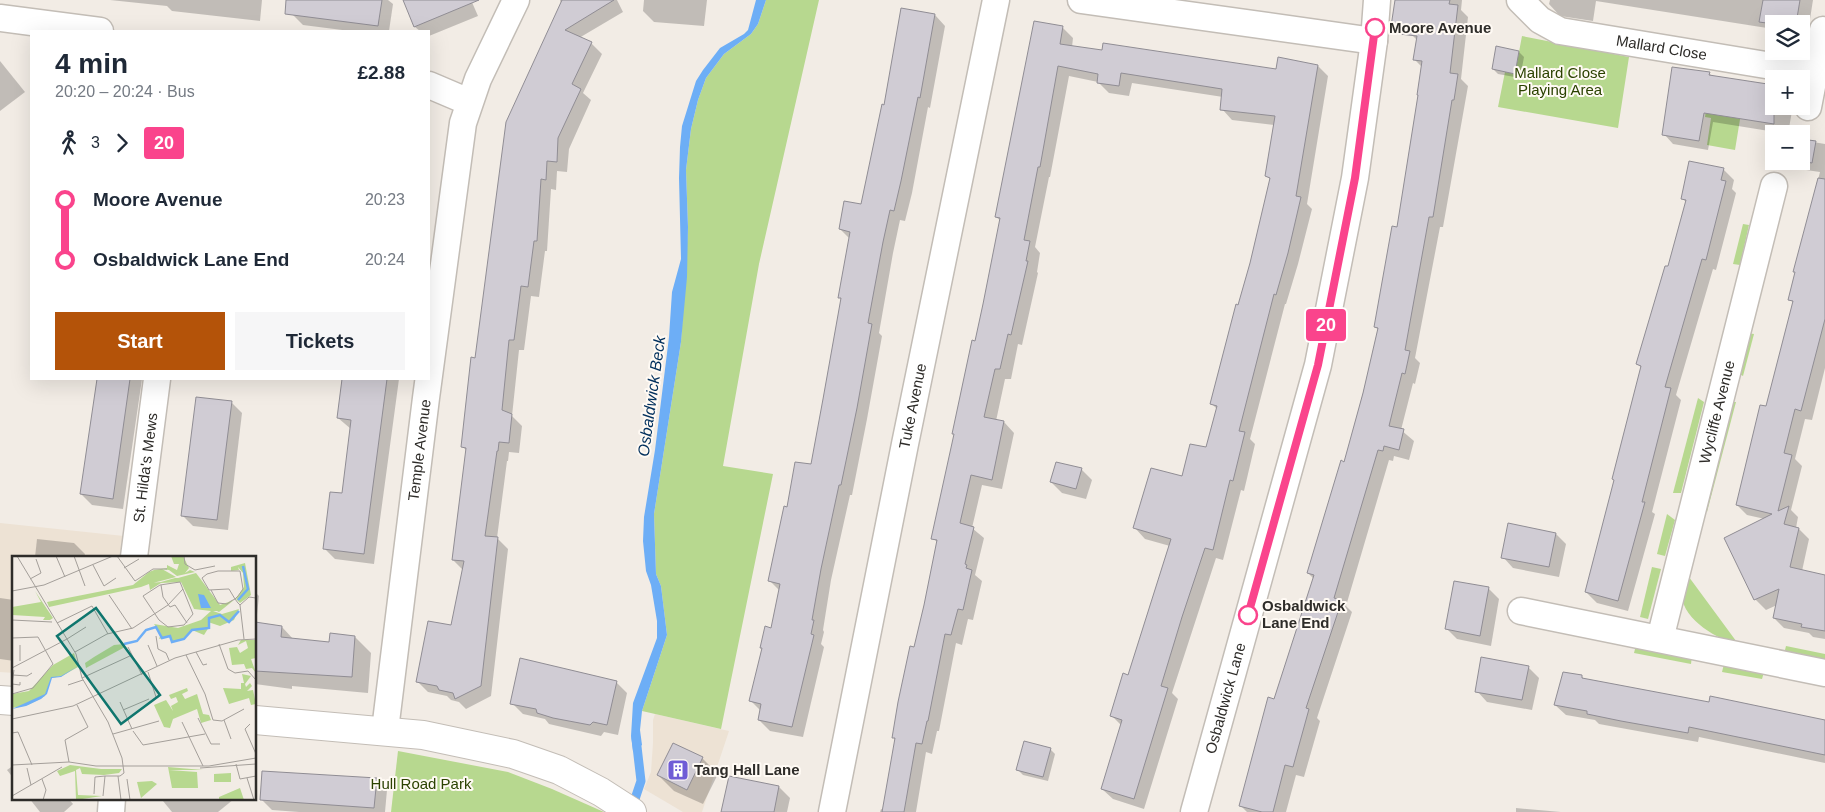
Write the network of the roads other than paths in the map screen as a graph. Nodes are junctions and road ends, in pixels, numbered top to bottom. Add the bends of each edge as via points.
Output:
1 (516, 0) edge
2 (996, 0) edge
3 (1081, 0) edge
4 (1377, 0) edge
5 (1520, 0) edge
6 (0, 18) edge
7 (92, 30) edge
8 (1823, 30) dead end
9 (1374, 41) junction
10 (1814, 73) junction
11 (430, 85) edge
12 (1810, 96) edge
13 (469, 102) junction
14 (1774, 186) dead end
15 (430, 373) edge
16 (157, 380) edge
17 (429, 380) edge
18 (134, 556) edge
19 (1521, 611) dead end
20 (1660, 639) junction
21 (1825, 674) edge
22 (256, 720) edge
23 (385, 730) junction
24 (632, 812) edge
25 (832, 812) edge
26 (1194, 812) edge

1 - 13 street, Temple Avenue
2 - 25 street, Tuke Avenue
3 - 9 street
4 - 9 street, Osbaldwick Lane
5 - 10 street, Mallard Close via 1540,20 1560,31
6 - 7 street
8 - 10 street
9 - 26 street, Osbaldwick Lane via 1355,178 1318,365
10 - 12 street
11 - 13 street
13 - 15 street, Temple Avenue via 462,133
14 - 20 street, Wycliffe Avenue
16 - 18 street, St. Hilda's Mews
17 - 23 street, Temple Avenue
19 - 20 street
20 - 21 street
22 - 23 street
23 - 24 street via 423,734 513,754 559,770

